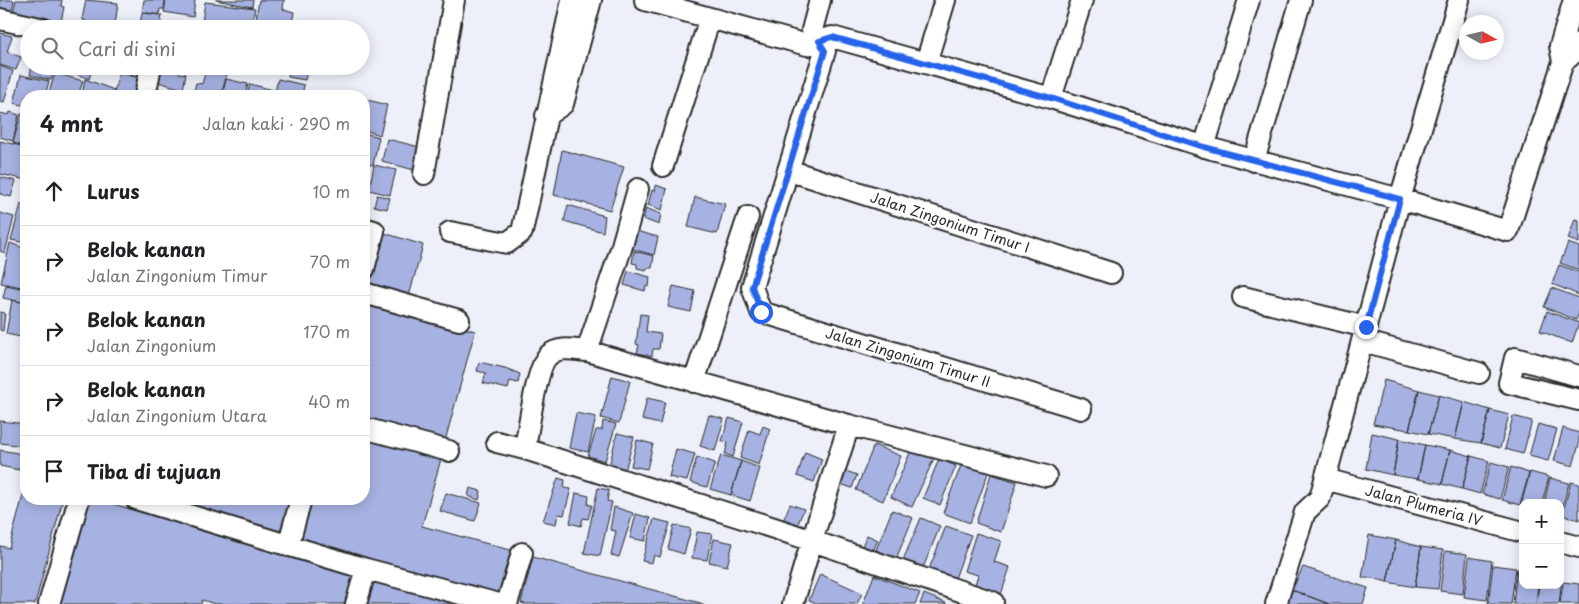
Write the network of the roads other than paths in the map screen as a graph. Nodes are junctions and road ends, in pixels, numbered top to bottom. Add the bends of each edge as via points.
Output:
1 (454, 0) edge
2 (572, 0) edge
3 (591, 0) edge
4 (645, 0) edge
5 (820, 0) edge
6 (945, 0) edge
7 (1082, 0) edge
8 (1248, 0) edge
9 (1301, 0) edge
10 (1459, 0) edge
11 (1574, 0) edge
12 (0, 18) edge
13 (710, 18) junction
14 (20, 23) edge
15 (819, 41) junction
16 (1579, 42) edge
17 (1563, 62) junction
18 (926, 63) junction
19 (149, 75) edge
20 (146, 90) edge
21 (1051, 98) junction
22 (546, 116) junction
23 (1208, 148) junction
24 (1245, 158) junction
25 (663, 166) dead end
26 (788, 170) junction
27 (424, 174) dead end
28 (638, 188) dead end
29 (1400, 199) junction
30 (748, 217) dead end
31 (370, 230) edge
32 (450, 232) dead end
33 (370, 246) edge
34 (1112, 273) dead end
35 (370, 296) edge
36 (1243, 297) dead end
37 (459, 320) dead end
38 (1365, 334) junction
39 (587, 351) junction
40 (1577, 370) edge
41 (1479, 373) dead end
42 (694, 382) junction
43 (1579, 400) edge
44 (1081, 409) dead end
45 (849, 425) junction
46 (370, 430) edge
47 (497, 442) dead end
48 (525, 449) junction
49 (450, 450) dead end
50 (1046, 476) dead end
51 (1325, 479) junction
52 (78, 505) edge
53 (155, 505) edge
54 (299, 505) edge
55 (1519, 531) edge
56 (812, 540) junction
57 (1564, 543) edge
58 (288, 546) junction
59 (1579, 547) edge
60 (522, 553) dead end
61 (366, 569) junction
62 (993, 602) dead end
63 (49, 604) edge
64 (356, 604) edge
65 (499, 604) edge
66 (507, 604) edge
67 (793, 604) edge
68 (1276, 604) edge

1 - 27 street
2 - 22 street
3 - 22 street via 563,104
4 - 13 street
5 - 15 street via 812,30
6 - 18 street
7 - 21 street
8 - 23 street
9 - 24 street
10 - 29 street
11 - 17 street via 1560,46
12 - 14 street
13 - 15 street via 807,45
13 - 25 street
15 - 18 street via 832,37
15 - 26 street via 825,51
16 - 17 street via 1576,52
17 - 29 street via 1508,231
18 - 21 street
19 - 20 street
21 - 23 street
22 - 32 street via 522,232 507,243
23 - 24 street
24 - 29 street
26 - 34 street, Jalan Zingonium Timur I
26 - 44 street, Jalan Zingonium Timur II via 752,287 761,312
28 - 39 street
29 - 38 street
30 - 42 street
31 - 33 street via 374,231
35 - 37 street
36 - 38 street
38 - 41 street
38 - 51 street
39 - 42 street
39 - 48 street via 561,349 549,354 544,361 538,373
40 - 43 street via 1515,358 1509,383
42 - 45 street
45 - 50 street
45 - 56 street
46 - 49 street
47 - 48 street
48 - 56 street
51 - 55 street, Jalan Plumeria IV
51 - 68 street via 1320,498 1305,512
52 - 63 street
53 - 58 street
54 - 58 street
56 - 62 street
56 - 67 street
57 - 59 street
58 - 61 street
60 - 66 street
61 - 64 street
61 - 65 street

